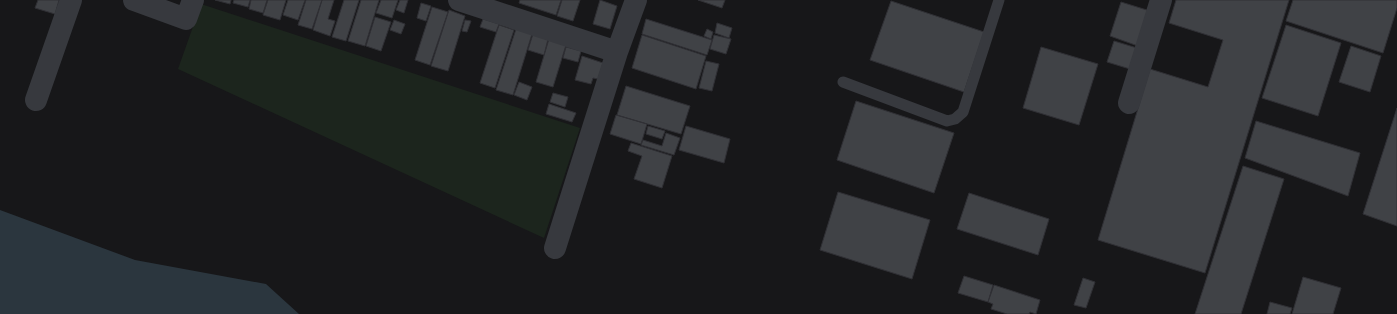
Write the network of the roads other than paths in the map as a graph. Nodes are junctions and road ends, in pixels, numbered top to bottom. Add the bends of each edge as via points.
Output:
1 (71, 0) edge
2 (134, 0) edge
3 (193, 0) edge
4 (459, 0) edge
5 (636, 0) edge
6 (999, 0) edge
7 (1161, 0) edge
8 (495, 6) edge
9 (617, 52) junction
10 (843, 82) dead end
11 (36, 100) dead end
12 (1129, 103) dead end
13 (555, 248) dead end

1 - 11 street
2 - 3 street via 186,19
4 - 8 street
5 - 9 street
6 - 10 lane via 963,112 955,119 947,120
7 - 12 street
8 - 9 street
9 - 13 street

